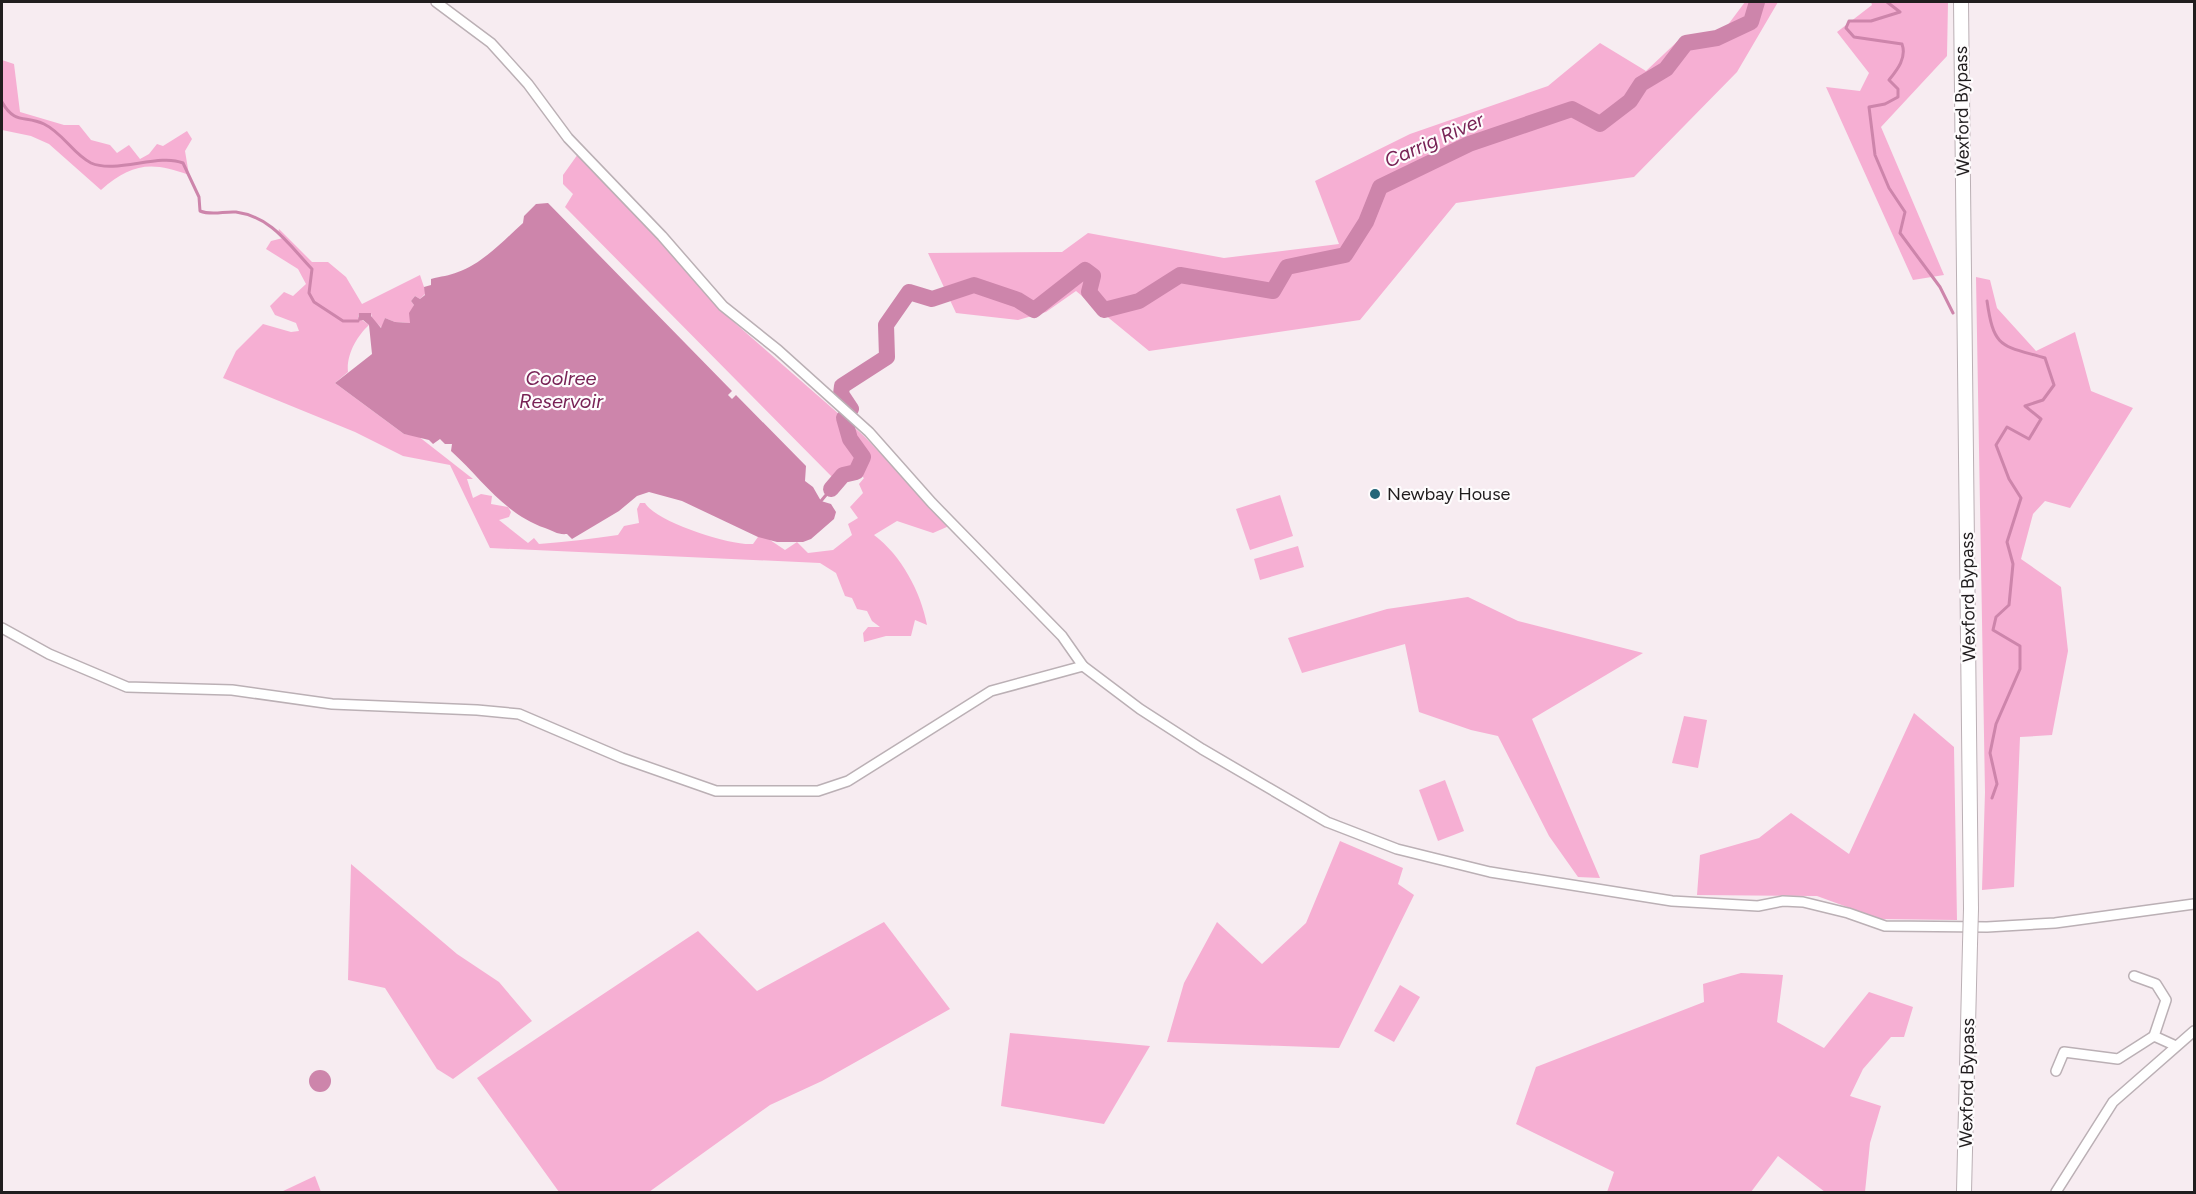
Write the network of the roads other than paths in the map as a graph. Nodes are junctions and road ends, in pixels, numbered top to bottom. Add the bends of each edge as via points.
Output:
1 (436, 2) edge
2 (1961, 2) edge
3 (2, 628) edge
4 (1083, 666) junction
5 (2194, 904) edge
6 (2134, 976) dead end
7 (2194, 1031) edge
8 (2154, 1036) junction
9 (2176, 1046) junction
10 (2056, 1071) dead end
11 (1964, 1192) edge
12 (2056, 1192) edge

1 - 4 street via 490,43 528,84 568,138 723,306 869,432 1062,636
2 - 11 highway, Wexford Bypass, bridge via 1971,909
3 - 4 street via 49,654 127,687 232,690 332,704 519,714 622,758 716,791 818,791 848,781 991,691
4 - 5 street via 1202,749 1327,822 1397,849 1490,872 1672,901 1758,906 1803,902 1901,927 2055,923
6 - 8 street via 2156,984 2166,1000
7 - 9 street
8 - 9 street
8 - 10 street via 2118,1059 2064,1052
9 - 12 street via 2113,1102

